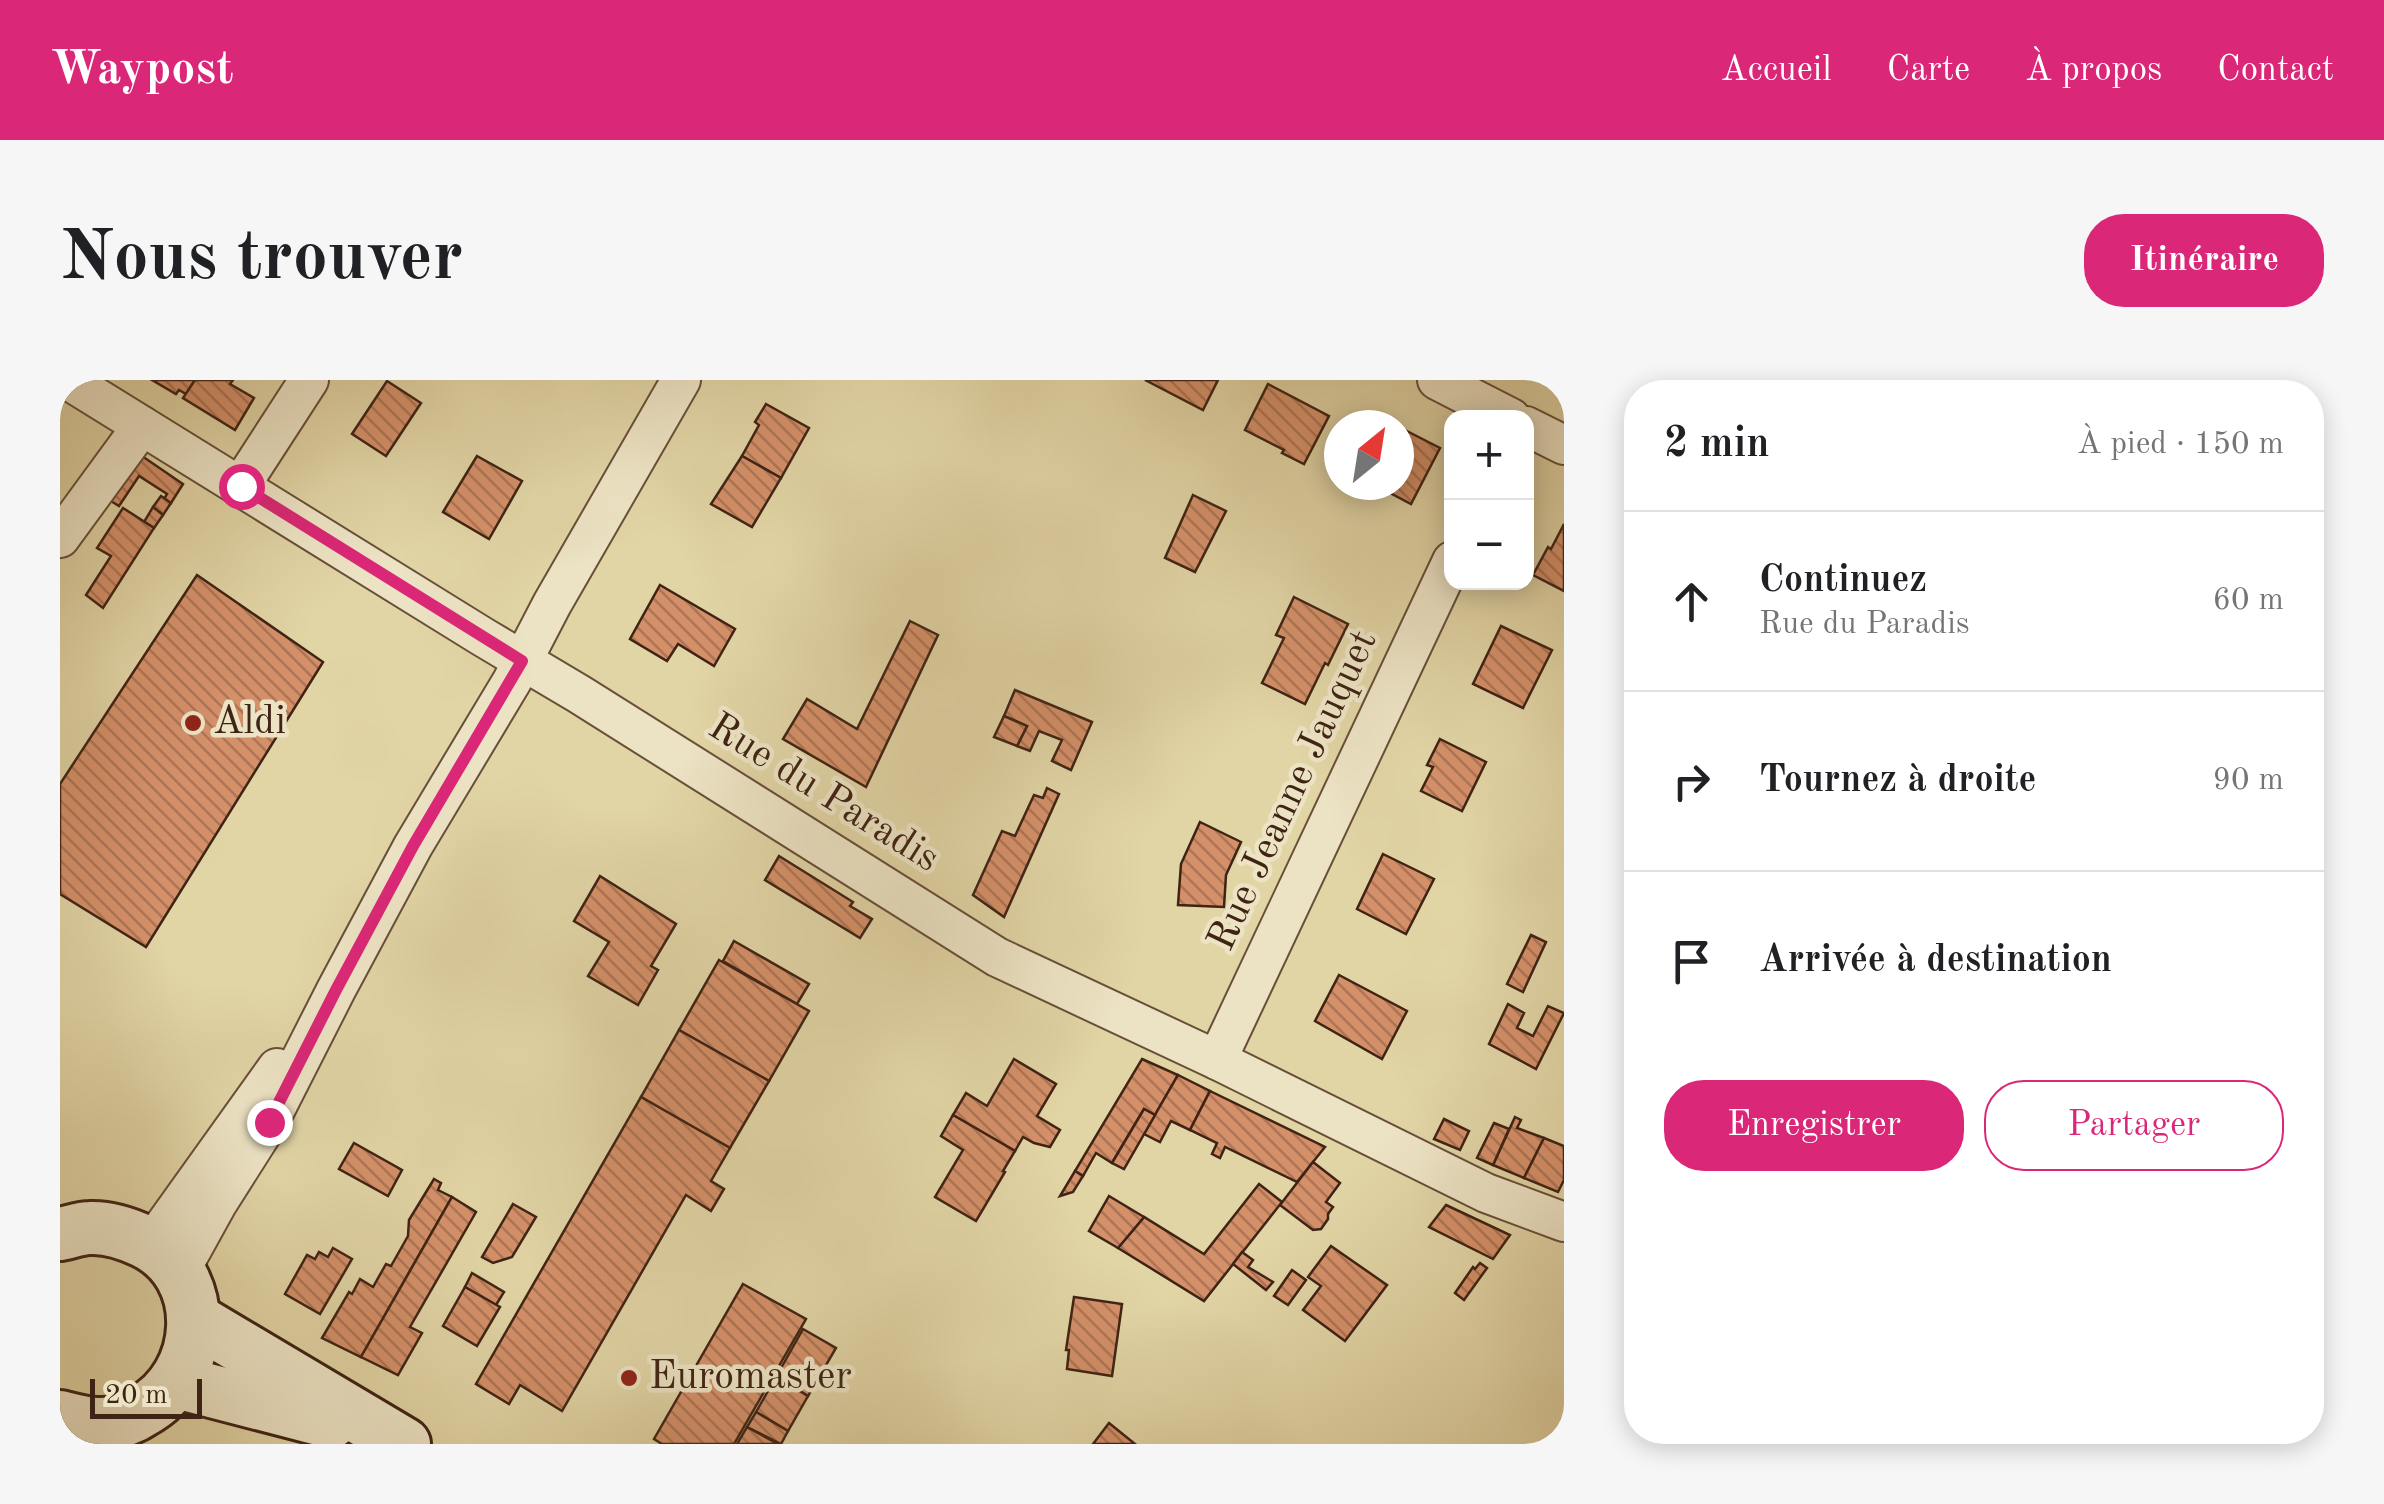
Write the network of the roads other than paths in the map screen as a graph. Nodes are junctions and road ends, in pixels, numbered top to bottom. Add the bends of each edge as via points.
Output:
1 (68, 380) edge
2 (309, 380) edge
3 (682, 380) edge
4 (1437, 380) edge
5 (1495, 410) edge
6 (142, 426) junction
7 (1534, 430) edge
8 (1564, 445) edge
9 (241, 486) junction
10 (60, 538) edge
11 (1444, 578) edge
12 (522, 661) junction
13 (1217, 1060) junction
14 (1564, 1222) edge
15 (60, 1234) edge
16 (175, 1279) junction
17 (177, 1382) junction
18 (83, 1428) edge
19 (397, 1441) edge

1 - 6 street, Rue du Paradis
2 - 9 street
3 - 12 street
4 - 5 street
6 - 9 street, Rue du Paradis
6 - 10 street
7 - 8 street
9 - 12 street, Rue du Paradis
11 - 13 street, Rue Jeanne Jauquet
12 - 13 street, Rue du Paradis via 998,957
12 - 16 street via 413,846 269,1122
13 - 14 street, Rue du Paradis via 1486,1194
15 - 16 main road via 122,1231
16 - 17 main road via 191,1352
16 - 19 main road
17 - 18 main road via 130,1418
17 - 19 main road

